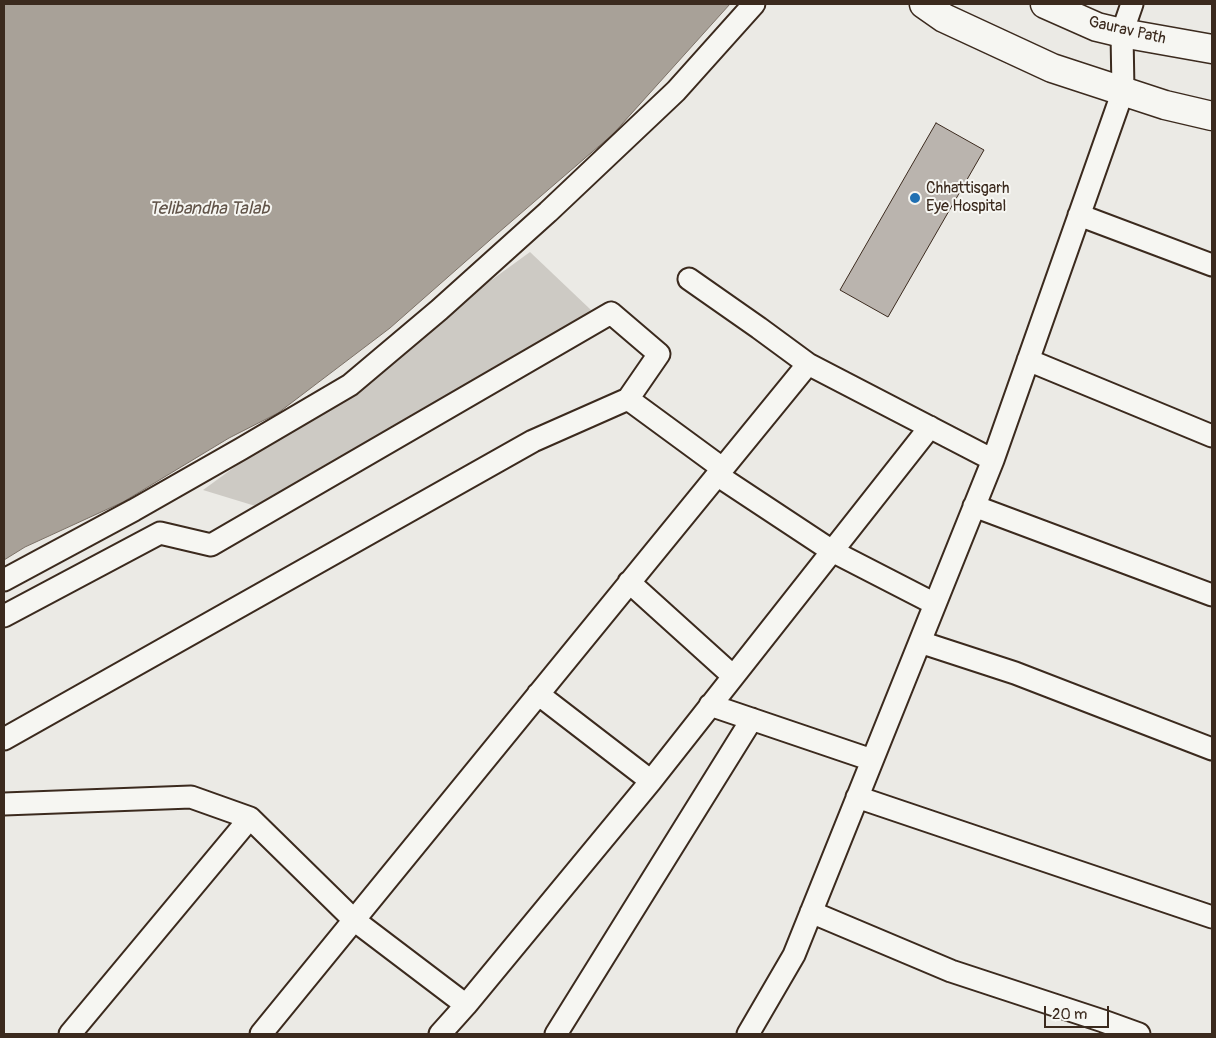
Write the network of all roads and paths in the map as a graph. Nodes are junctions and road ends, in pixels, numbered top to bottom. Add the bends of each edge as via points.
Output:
1 (754, 4) edge
2 (924, 4) edge
3 (1045, 4) edge
4 (1132, 4) edge
5 (1122, 33) junction
6 (1212, 49) edge
7 (1123, 91) junction
8 (1212, 116) edge
9 (1079, 215) junction
10 (1212, 265) edge
11 (689, 279) dead end
12 (1028, 360) junction
13 (808, 364) junction
14 (628, 399) junction
15 (930, 427) junction
16 (1212, 436) edge
17 (993, 460) junction
18 (720, 471) junction
19 (974, 506) junction
20 (832, 552) junction
21 (4, 580) edge
22 (629, 582) junction
23 (1212, 595) edge
24 (935, 604) junction
25 (4, 616) edge
26 (920, 642) junction
27 (733, 676) junction
28 (538, 694) junction
29 (710, 705) junction
30 (752, 720) junction
31 (4, 739) edge
32 (1212, 750) edge
33 (872, 760) junction
34 (651, 781) junction
35 (857, 797) junction
36 (4, 804) edge
37 (250, 818) junction
38 (811, 912) junction
39 (1212, 917) edge
40 (354, 920) junction
41 (466, 1004) junction
42 (70, 1034) edge
43 (261, 1034) edge
44 (440, 1034) edge
45 (556, 1034) edge
46 (748, 1034) edge
47 (1138, 1034) edge

1 - 21 street via 676,90 548,212 350,385 134,510
2 - 7 main road via 944,18 1052,68
3 - 5 main road, Gaurav Path via 1097,27
4 - 5 street
5 - 6 main road, Gaurav Path
5 - 7 street
7 - 8 main road
7 - 9 street
9 - 10 street
9 - 12 street
11 - 13 street
12 - 16 street
12 - 17 street
13 - 15 street
13 - 18 street
14 - 18 street
14 - 25 street via 659,354 611,313 211,545 160,533
14 - 31 street via 534,441
15 - 17 street
15 - 20 street
17 - 19 street
18 - 20 street
18 - 22 street
19 - 23 street
19 - 24 street
20 - 24 street
20 - 27 street
22 - 27 street
22 - 28 street
24 - 26 street
26 - 32 street via 1015,672
26 - 33 street
27 - 29 street
28 - 34 street
28 - 40 street
29 - 30 street
29 - 34 street
30 - 33 street
30 - 45 street
33 - 35 street
34 - 41 street
35 - 38 street
35 - 39 street
36 - 37 street via 191,797
37 - 40 street
37 - 42 street
38 - 46 street via 794,955
38 - 47 street via 951,971
40 - 41 street
40 - 43 street
41 - 44 street

